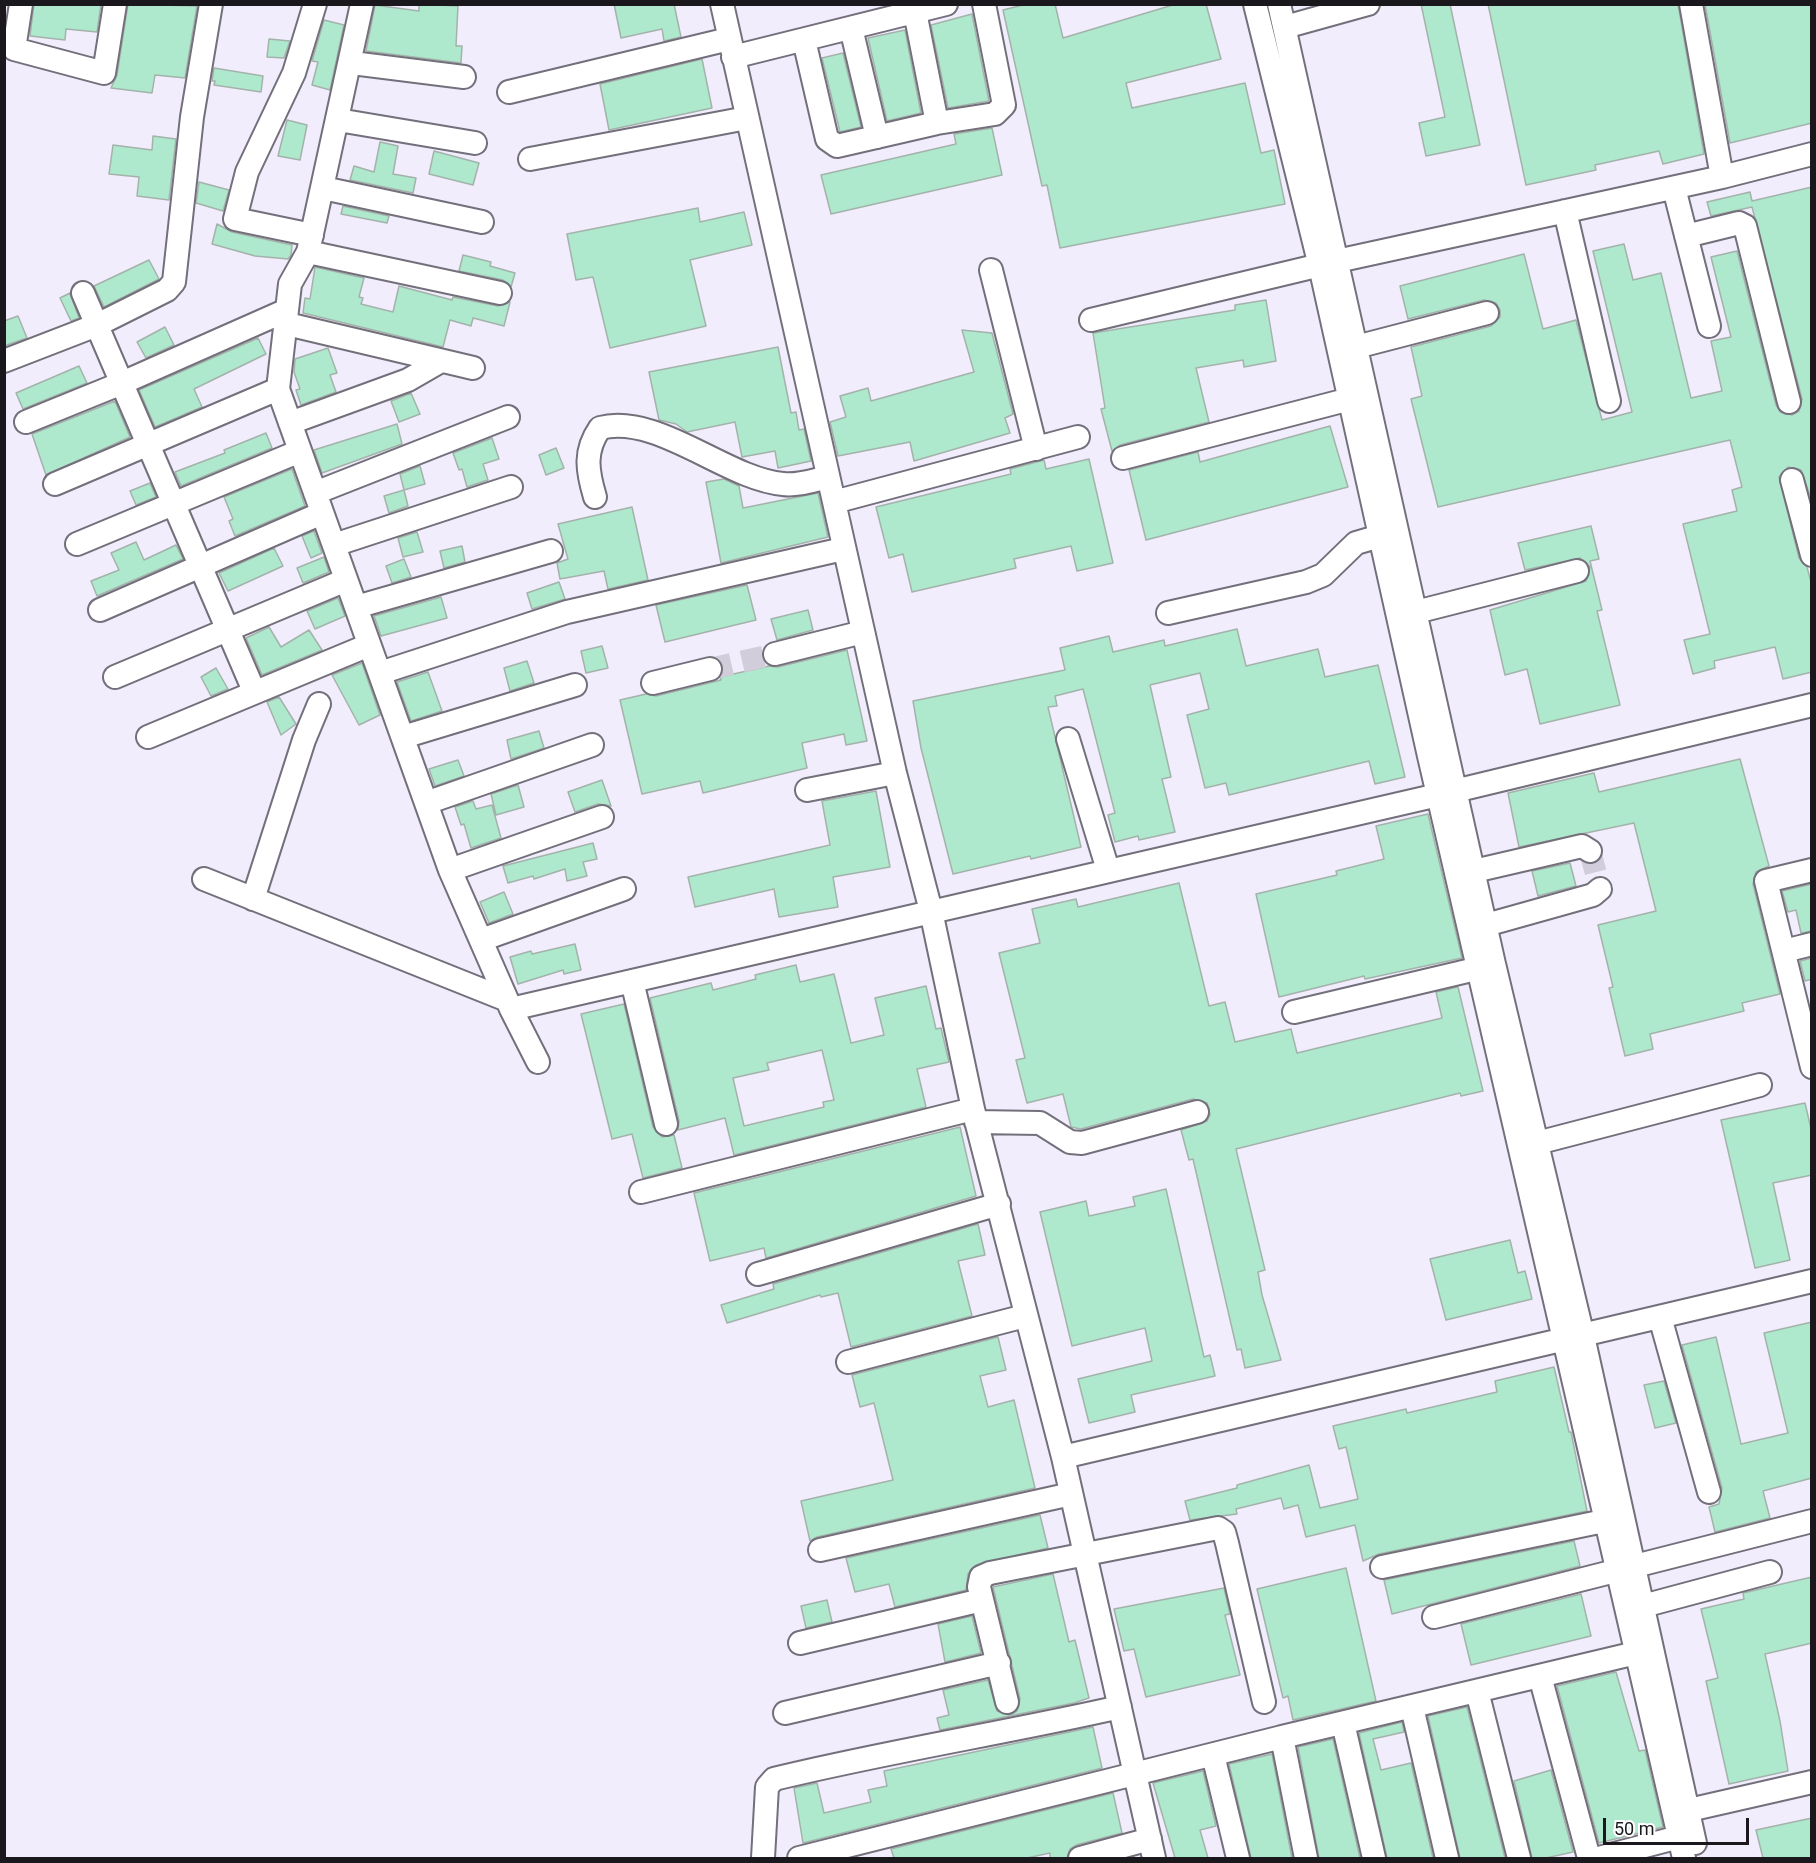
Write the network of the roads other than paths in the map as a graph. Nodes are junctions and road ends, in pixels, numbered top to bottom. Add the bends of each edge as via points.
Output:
1 (21, 4) edge
2 (115, 4) edge
3 (211, 4) edge
4 (315, 4) edge
5 (362, 4) edge
6 (722, 4) edge
7 (946, 4) edge
8 (984, 4) edge
9 (1255, 4) edge
10 (1279, 4) edge
11 (1368, 4) edge
12 (1691, 4) edge
13 (915, 12) junction
14 (1284, 27) junction
15 (850, 28) junction
16 (804, 40) junction
17 (731, 48) junction
18 (352, 63) junction
19 (464, 77) dead end
20 (509, 92) dead end
21 (747, 118) junction
22 (338, 120) junction
23 (937, 123) junction
24 (877, 137) junction
25 (1299, 139) junction
26 (475, 143) dead end
27 (1812, 154) edge
28 (530, 159) dead end
29 (1722, 177) junction
30 (323, 188) junction
31 (1674, 188) junction
32 (1565, 211) junction
33 (482, 222) dead end
34 (1686, 236) junction
35 (310, 243) junction
36 (1329, 263) junction
37 (991, 270) dead end
38 (83, 293) dead end
39 (500, 293) dead end
40 (1487, 314) dead end
41 (287, 317) junction
42 (1091, 320) dead end
43 (97, 325) junction
44 (1709, 326) dead end
45 (1356, 347) junction
46 (441, 361) junction
47 (4, 362) edge
48 (473, 368) dead end
49 (122, 383) junction
50 (278, 389) junction
51 (1350, 399) junction
52 (1609, 401) dead end
53 (1789, 402) dead end
54 (508, 417) dead end
55 (26, 422) dead end
56 (290, 423) junction
57 (1078, 438) dead end
58 (148, 444) junction
59 (1036, 449) junction
60 (300, 451) junction
61 (1123, 458) dead end
62 (828, 477) junction
63 (1792, 480) dead end
64 (55, 484) dead end
65 (511, 487) dead end
66 (595, 496) dead end
67 (834, 502) junction
68 (319, 503) junction
69 (174, 504) junction
70 (1380, 536) junction
71 (77, 544) dead end
72 (334, 545) junction
73 (843, 549) junction
74 (551, 551) dead end
75 (1812, 555) edge
76 (201, 566) junction
77 (1577, 571) dead end
78 (346, 580) junction
79 (356, 607) junction
80 (100, 610) dead end
81 (1416, 612) junction
82 (1168, 613) dead end
83 (228, 629) junction
84 (863, 632) junction
85 (369, 645) junction
86 (775, 654) tunnel mouth
87 (710, 669) tunnel mouth
88 (380, 673) junction
89 (115, 677) dead end
90 (653, 683) dead end
91 (575, 684) dead end
92 (254, 691) junction
93 (319, 704) dead end
94 (1812, 705) edge
95 (148, 736) dead end
96 (403, 737) junction
97 (1068, 739) dead end
98 (592, 745) dead end
99 (895, 773) junction
100 (807, 790) dead end
101 (1447, 793) junction
102 (426, 803) junction
103 (602, 818) dead end
104 (1590, 851) dead end
105 (450, 870) junction
106 (1108, 870) junction
107 (1812, 870) edge
108 (1474, 871) junction
109 (204, 879) dead end
110 (624, 889) dead end
111 (1600, 889) dead end
112 (253, 899) junction
113 (931, 911) junction
114 (1486, 925) junction
115 (482, 940) junction
116 (1812, 944) edge
117 (1784, 951) junction
118 (1480, 968) junction
119 (632, 981) junction
120 (509, 1005) junction
121 (1294, 1012) dead end
122 (1807, 1025) edge
123 (538, 1062) dead end
124 (1812, 1067) edge
125 (1760, 1085) dead end
126 (1197, 1112) dead end
127 (975, 1116) junction
128 (666, 1124) dead end
129 (1537, 1143) junction
130 (641, 1192) dead end
131 (999, 1204) junction
132 (758, 1274) dead end
133 (1812, 1281) edge
134 (1025, 1316) junction
135 (1660, 1317) junction
136 (1574, 1338) junction
137 (848, 1362) dead end
138 (1063, 1457) junction
139 (1709, 1492) dead end
140 (1071, 1494) junction
141 (1604, 1521) junction
142 (1812, 1521) edge
143 (820, 1550) dead end
144 (1085, 1555) junction
145 (1382, 1567) dead end
146 (1625, 1567) junction
147 (1770, 1572) dead end
148 (982, 1600) junction
149 (1643, 1606) junction
150 (1434, 1617) dead end
151 (800, 1643) dead end
152 (1636, 1653) junction
153 (999, 1663) junction
154 (1540, 1676) junction
155 (1477, 1691) junction
156 (1008, 1702) dead end
157 (1264, 1702) dead end
158 (1120, 1707) junction
159 (1412, 1707) junction
160 (785, 1713) dead end
161 (1343, 1724) junction
162 (1282, 1737) junction
163 (1213, 1755) junction
164 (1135, 1775) junction
165 (1812, 1782) edge
166 (1689, 1810) junction
167 (1681, 1848) edge
168 (1152, 1849) edge
169 (763, 1858) edge
170 (799, 1858) edge
171 (1080, 1858) edge
172 (1238, 1858) edge
173 (1306, 1858) edge
174 (1374, 1858) edge
175 (1447, 1858) edge
176 (1519, 1858) edge
177 (1589, 1858) edge
178 (1599, 1858) edge
179 (1699, 1858) edge

1 - 2 street via 14,49 104,73
3 - 43 street via 190,128 174,282 167,290
4 - 35 street via 294,73 247,172 235,219
5 - 18 street
6 - 17 street
7 - 13 street
8 - 23 street via 1004,105 995,114
9 - 25 street
10 - 14 street
11 - 14 street
12 - 29 street
13 - 15 street
13 - 23 street
14 - 25 street
15 - 16 street
15 - 24 street
16 - 17 street
16 - 24 street via 827,139 837,146
17 - 20 street
17 - 21 street
18 - 19 street
18 - 22 street
21 - 28 street
21 - 62 street
22 - 26 street
22 - 30 street
23 - 24 street
25 - 36 street
27 - 29 street
29 - 31 street
30 - 33 street
30 - 35 street
31 - 32 street
31 - 34 street
32 - 36 street
32 - 52 street
34 - 44 street
34 - 53 street via 1739,223 1745,226
35 - 39 street
35 - 41 street via 290,284
36 - 42 street
36 - 45 street
36 - 51 street
37 - 59 street
38 - 43 street
40 - 45 street
41 - 46 street
41 - 49 street
41 - 50 street
43 - 47 street
43 - 49 street
45 - 81 street
46 - 48 street
46 - 56 street via 408,380
49 - 55 street
49 - 58 street
50 - 56 street
50 - 58 street
51 - 61 street
51 - 70 street
54 - 68 street
56 - 60 street
57 - 59 street
58 - 64 street
58 - 69 street
59 - 67 street
60 - 68 street
60 - 69 street
62 - 66 street via 785,485 766,482 658,435 614,424 600,428 588,451 587,469
62 - 67 street
63 - 75 street
65 - 72 street
67 - 73 street
68 - 72 street
68 - 76 street
69 - 71 street
69 - 76 street
70 - 82 street via 1356,543 1323,575 1306,582
70 - 101 street
72 - 78 street
73 - 84 street
73 - 88 street via 567,612
74 - 79 street
76 - 80 street
76 - 83 street
77 - 81 street
78 - 79 street
78 - 83 street
79 - 85 street
81 - 101 street
83 - 89 street
83 - 92 street
84 - 86 street
84 - 99 street
85 - 88 street
85 - 92 street
87 - 90 street
88 - 96 street
91 - 96 street
92 - 95 street
93 - 112 street
94 - 101 street
96 - 102 street
97 - 106 street
98 - 102 street
99 - 100 street
99 - 113 street
101 - 106 street
101 - 108 street
101 - 118 street
102 - 105 street
103 - 105 street
104 - 108 street via 1582,846
105 - 115 street
106 - 113 street
107 - 117 street via 1766,881
108 - 114 street
109 - 112 street
110 - 115 street
111 - 114 street via 1593,895
112 - 120 street
113 - 119 street
113 - 127 street
114 - 129 street
115 - 120 street
116 - 117 street
117 - 122 street
118 - 121 street
118 - 136 street
119 - 120 street
119 - 128 street
120 - 123 street
122 - 124 street
125 - 129 street
126 - 127 street via 1082,1143 1070,1142 1040,1123
127 - 130 street
127 - 131 street
129 - 136 street
131 - 132 street
131 - 134 street
133 - 135 street
134 - 137 street
134 - 138 street
135 - 136 street
135 - 139 street
136 - 138 street
136 - 141 street
136 - 146 street
138 - 140 street
140 - 143 street
140 - 144 street
141 - 145 street
141 - 146 street
142 - 146 street
144 - 148 street via 990,1573 981,1577
144 - 157 street via 1218,1528 1224,1532
144 - 158 street
146 - 149 street
146 - 150 street
146 - 152 street
147 - 149 street
148 - 151 street
148 - 153 street
149 - 166 street
152 - 154 street
152 - 167 street
153 - 156 street
153 - 160 street
154 - 155 street
154 - 177 street
155 - 159 street
155 - 176 street
158 - 164 street
158 - 169 street via 774,1779 766,1787
159 - 161 street
159 - 175 street
161 - 162 street
161 - 174 street
162 - 163 street
162 - 173 street
163 - 164 street
163 - 172 street
164 - 168 street
164 - 170 street
165 - 166 street
166 - 179 street
167 - 178 street
168 - 171 street

